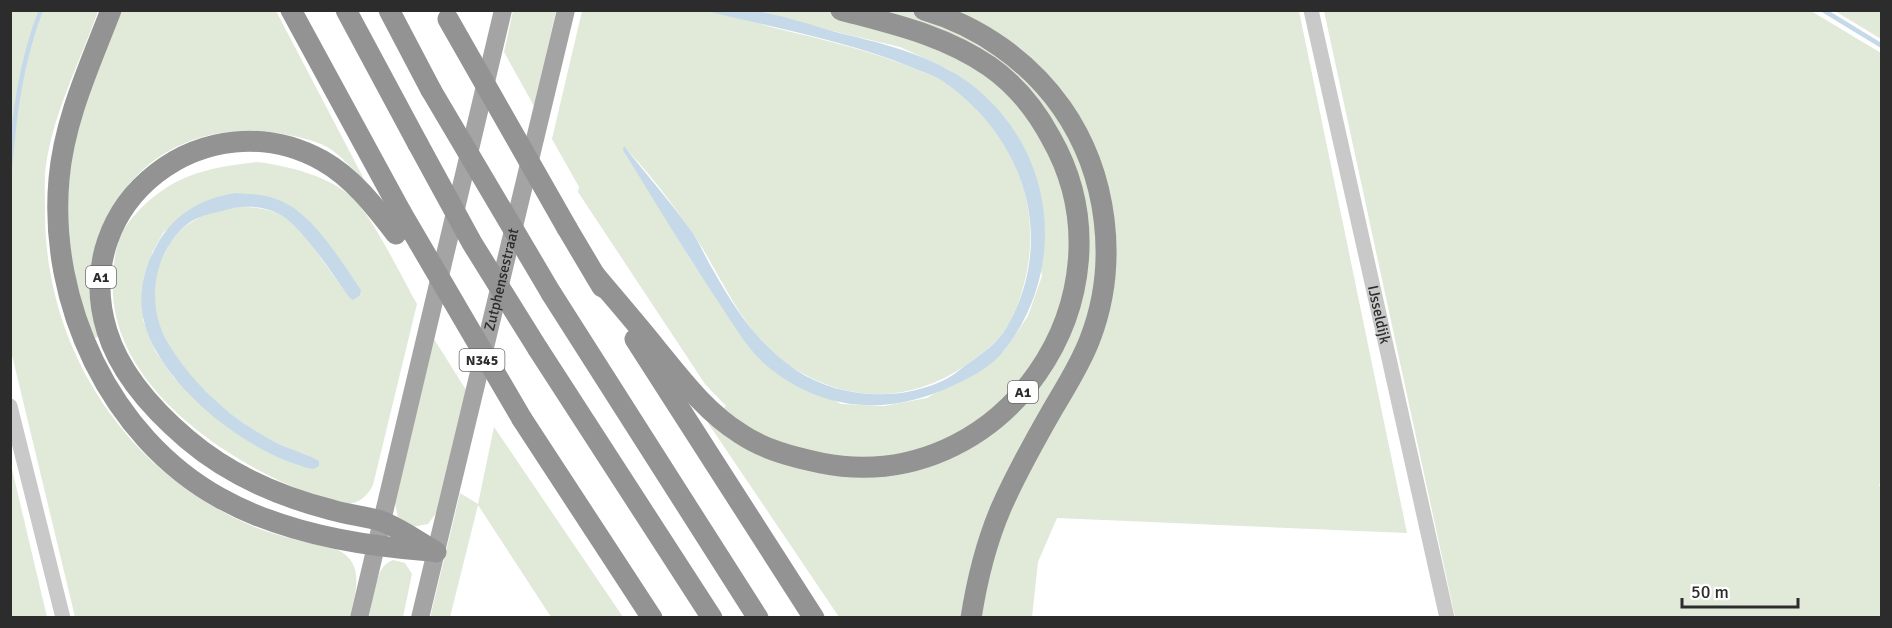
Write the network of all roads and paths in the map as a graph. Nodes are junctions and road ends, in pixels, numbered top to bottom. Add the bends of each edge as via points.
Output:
1 (111, 10) edge
2 (291, 10) edge
3 (346, 10) edge
4 (389, 10) edge
5 (503, 10) edge
6 (566, 10) edge
7 (841, 10) edge
8 (924, 10) edge
9 (1311, 10) edge
10 (445, 15) edge
11 (595, 275) junction
12 (456, 307) junction
13 (10, 406) edge
14 (381, 521) junction
15 (375, 547) junction
16 (436, 552) junction
17 (63, 618) edge
18 (358, 618) edge
19 (420, 618) edge
20 (652, 618) edge
21 (712, 618) edge
22 (758, 618) edge
23 (813, 618) edge
24 (971, 618) edge
25 (1447, 618) edge

1 - 15 highway, A1 via 69,123 58,198 62,272 80,331 98,370 146,438 175,468 206,489 273,521
2 - 12 highway, A1, bridge
3 - 21 highway, bridge via 472,243
4 - 22 highway, bridge via 551,293
5 - 14 main road
6 - 16 main road, Zutphensestraat / N345
7 - 11 highway, A1 via 928,34 974,57 1021,95 1057,148 1077,209 1077,278 1053,348 1017,400 968,438 898,464 834,465 786,455 741,434 710,410
8 - 24 highway, A1 via 992,41 1046,87 1070,120 1088,155 1105,221 1106,272 1097,321 1081,360 1001,508 982,562
9 - 25 street, IJsseldijk
10 - 11 highway, A1, bridge
11 - 23 highway, A1
12 - 14 highway, A1, bridge via 348,178 304,151 272,143 224,143 179,158 142,185 113,226 101,268 102,310 116,354 139,390 188,440 235,472 284,496
12 - 20 highway, A1, bridge via 522,419
13 - 17 street
14 - 15 main road
14 - 16 highway
15 - 16 highway
15 - 18 main road
16 - 19 main road, Zutphensestraat / N345

